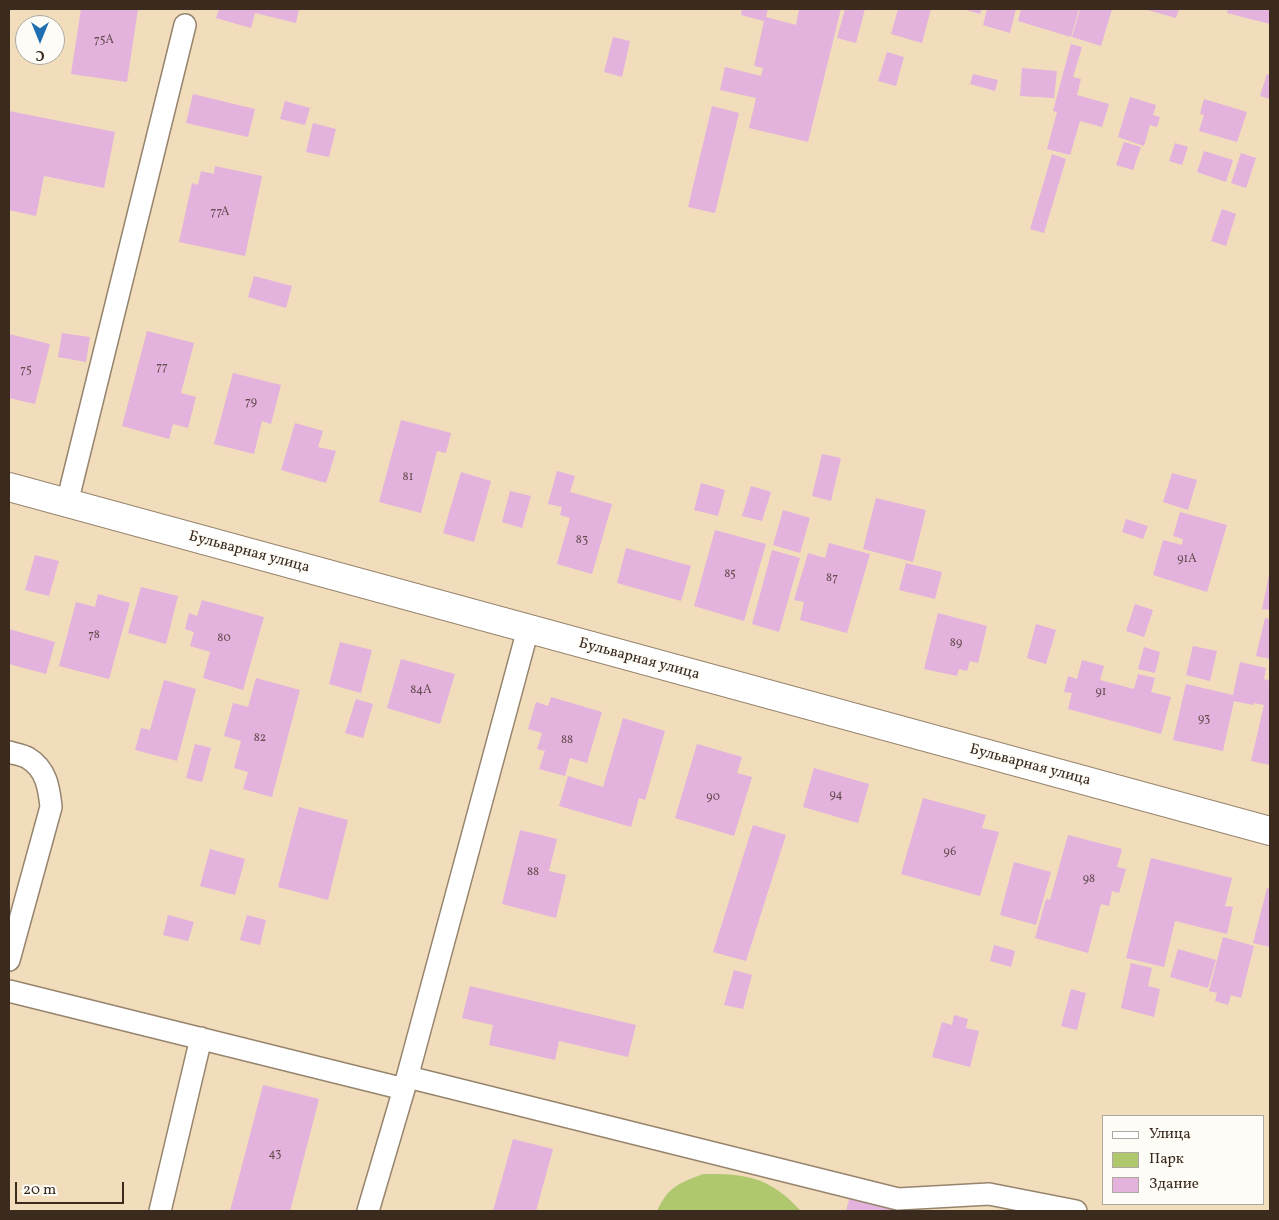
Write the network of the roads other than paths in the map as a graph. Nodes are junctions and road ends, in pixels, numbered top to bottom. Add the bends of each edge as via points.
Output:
1 (185, 25) dead end
2 (9, 487) edge
3 (67, 503) junction
4 (528, 629) junction
5 (9, 752) edge
6 (1270, 831) edge
7 (9, 960) edge
8 (9, 991) edge
9 (201, 1038) junction
10 (406, 1083) junction
11 (160, 1211) edge
12 (368, 1211) edge
13 (1076, 1211) edge

1 - 3 lane
2 - 3 street, Бульварная улица
3 - 4 street, Бульварная улица
4 - 6 street, Бульварная улица
4 - 10 lane
5 - 7 lane via 27,757 42,770 50,787 51,807
8 - 9 lane
9 - 10 lane
9 - 11 lane
10 - 12 lane
10 - 13 lane via 898,1199 988,1194

